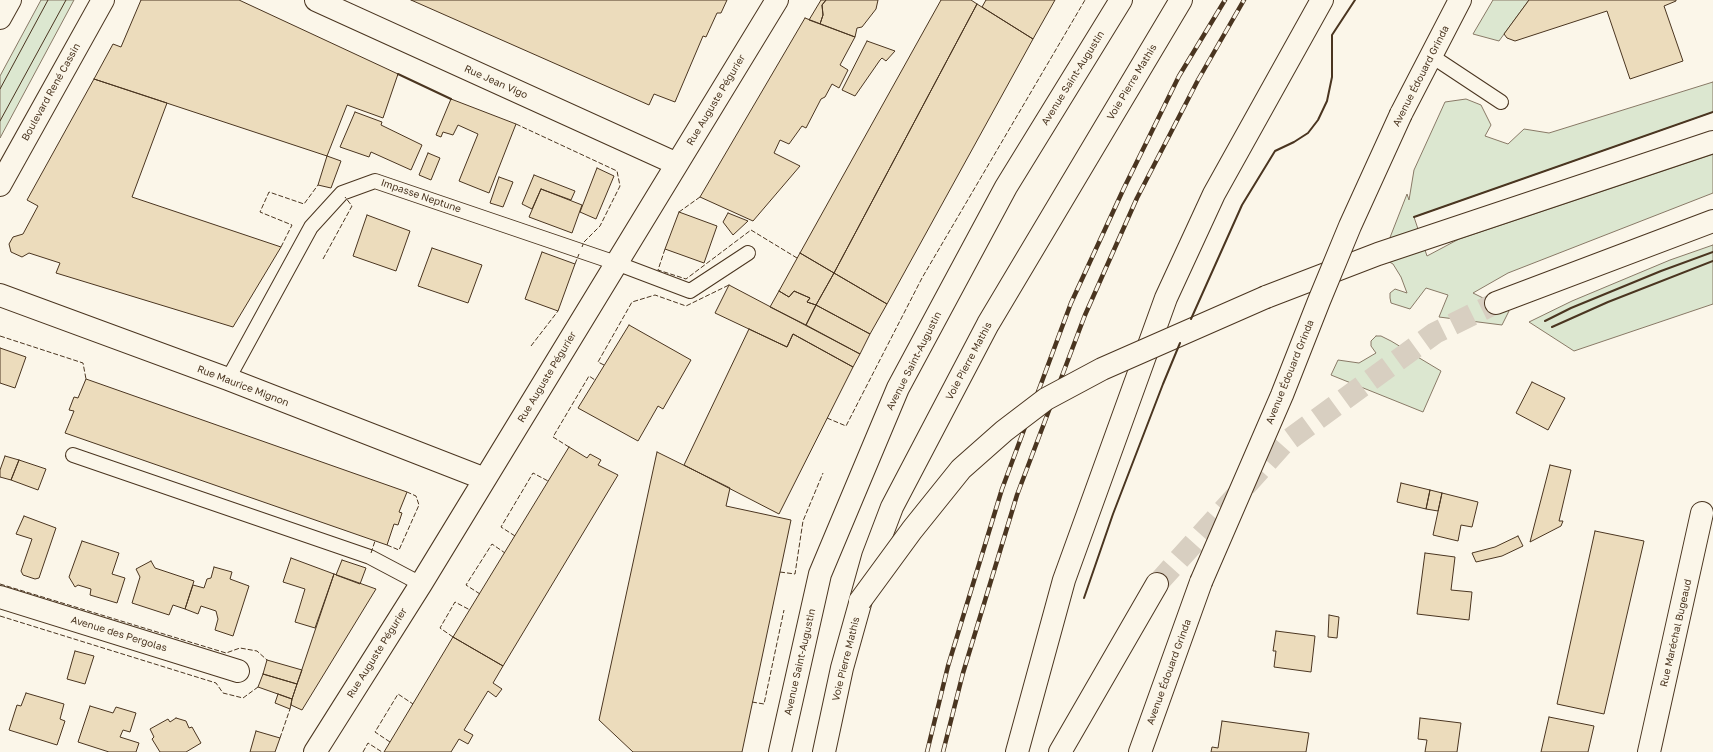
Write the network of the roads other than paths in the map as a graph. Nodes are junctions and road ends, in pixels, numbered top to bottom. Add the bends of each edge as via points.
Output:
1 (10, 0) edge
2 (103, 0) edge
3 (316, 0) edge
4 (777, 0) edge
5 (1121, 0) edge
6 (1180, 0) edge
7 (1322, 0) edge
8 (1460, 0) edge
9 (0, 18) edge
10 (1430, 56) junction
11 (1501, 102) dead end
12 (1713, 142) edge
13 (677, 164) junction
14 (0, 185) edge
15 (1713, 221) edge
16 (748, 253) dead end
17 (616, 263) junction
18 (0, 295) edge
19 (1496, 303) tunnel mouth
20 (228, 379) junction
21 (73, 455) dead end
22 (485, 479) junction
23 (1702, 513) dead end
24 (421, 584) junction
25 (1157, 584) tunnel mouth
26 (0, 596) edge
27 (860, 601) junction
28 (238, 670) dead end
29 (315, 752) edge
30 (780, 752) edge
31 (824, 752) edge
32 (1017, 752) edge
33 (1060, 752) edge
34 (1140, 752) edge
35 (1649, 752) edge

1 - 9 main road
2 - 14 main road, Boulevard René Cassin
3 - 13 main road, Rue Jean Vigo
4 - 13 main road, Rue Auguste Pégurier
5 - 30 main road, Avenue Saint-Augustin via 1006,187 898,388 820,574
6 - 27 main road, Voie Pierre Mathis via 988,324 892,507
7 - 32 main road via 1214,194 1166,298 1064,580
8 - 10 main road, Avenue Édouard Grinda
10 - 11 lane
10 - 34 main road, Avenue Édouard Grinda, bridge via 1400,114 1344,240 1282,395 1201,582
12 - 27 main road, bridge via 1378,254 1266,297 1102,369 1046,399 961,469
13 - 17 main road, Rue Auguste Pégurier
15 - 19 main road
16 - 17 lane, Impasse Neptune via 690,291
17 - 20 lane, Impasse Neptune via 375,181 342,193 312,227
17 - 22 main road, Rue Auguste Pégurier
18 - 20 main road, Rue Maurice Mignon
20 - 22 main road, Rue Maurice Mignon
21 - 24 lane via 370,557
22 - 24 main road, Rue Auguste Pégurier
23 - 35 main road, Rue Maréchal Bugeaud
24 - 29 main road, Rue Auguste Pégurier
25 - 33 main road
26 - 28 main road, Avenue des Pergolas
27 - 31 main road, Voie Pierre Mathis

